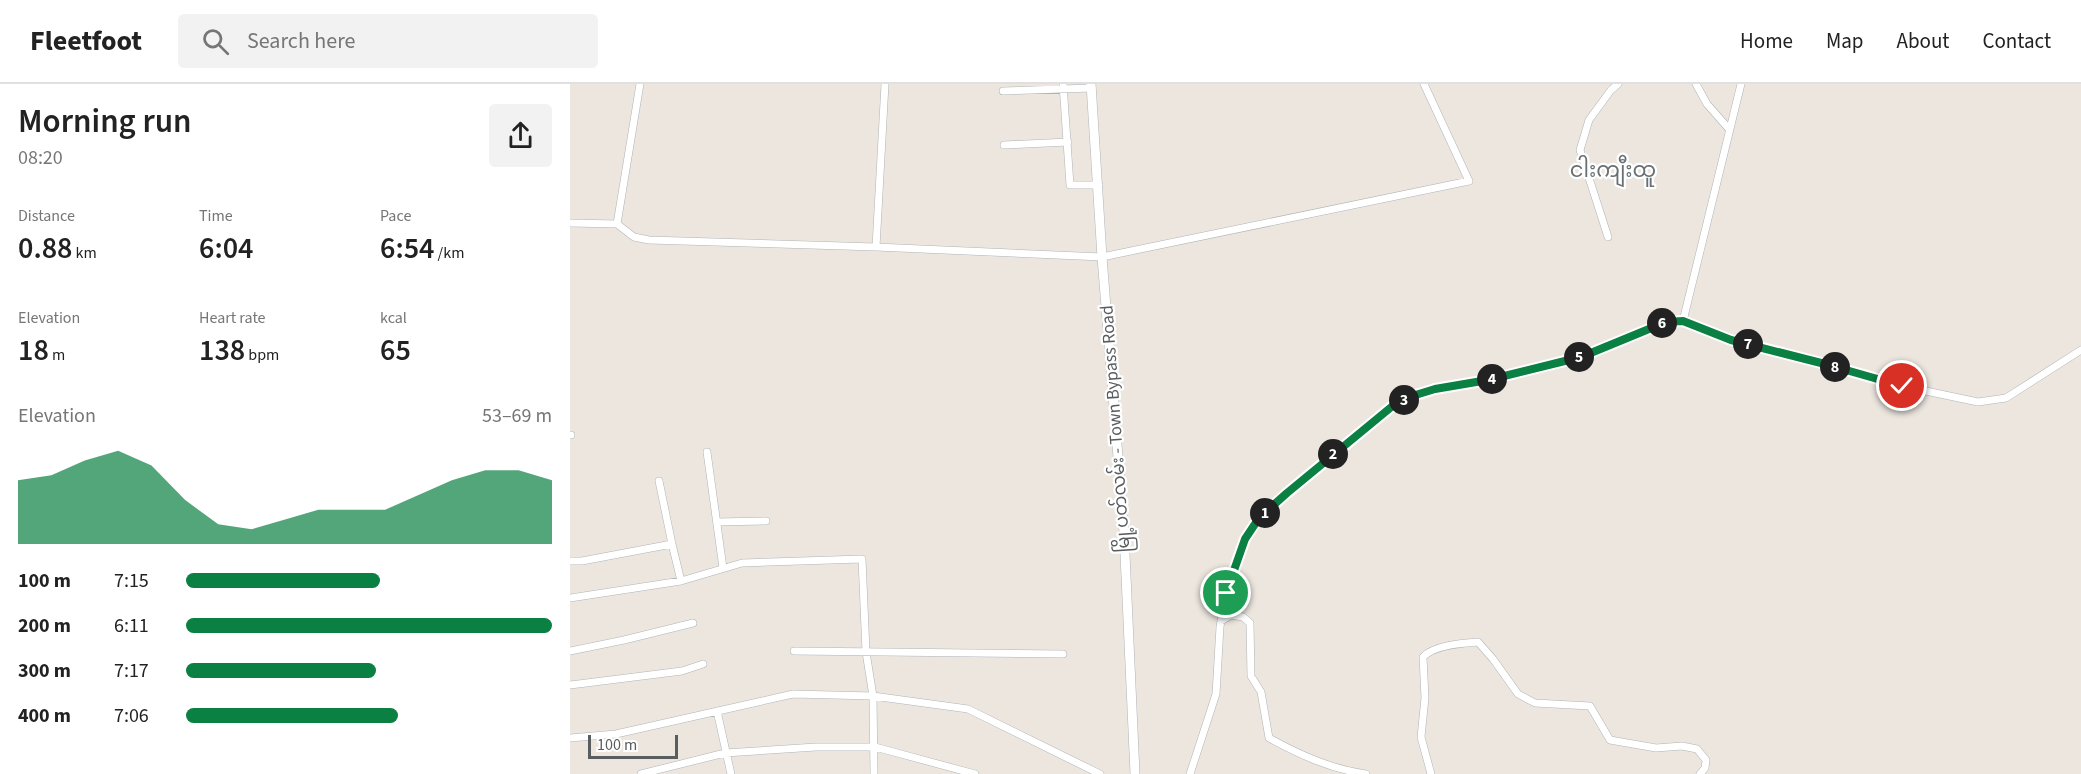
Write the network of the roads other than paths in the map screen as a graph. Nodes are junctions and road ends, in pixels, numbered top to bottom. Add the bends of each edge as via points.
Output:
1 (640, 84) edge
2 (885, 84) edge
3 (1424, 84) edge
4 (1618, 84) edge
5 (1696, 84) edge
6 (1741, 84) edge
7 (1092, 86) edge
8 (1063, 87) edge
9 (1003, 91) dead end
10 (1729, 129) junction
11 (1068, 142) junction
12 (1004, 145) dead end
13 (1098, 185) junction
14 (570, 224) edge
15 (617, 224) junction
16 (1608, 237) dead end
17 (876, 247) junction
18 (1102, 257) junction
19 (1683, 321) junction
20 (2081, 350) edge
21 (707, 452) dead end
22 (658, 481) dead end
23 (766, 521) dead end
24 (717, 522) junction
25 (672, 544) junction
26 (570, 561) edge
27 (723, 568) junction
28 (681, 581) junction
29 (570, 598) edge
30 (1221, 621) junction
31 (693, 622) dead end
32 (570, 651) edge
33 (794, 651) dead end
34 (866, 652) junction
35 (1063, 654) dead end
36 (703, 664) dead end
37 (570, 685) edge
38 (873, 696) junction
39 (717, 711) junction
40 (570, 738) edge
41 (875, 747) junction
42 (725, 753) junction
43 (641, 774) edge
44 (731, 774) edge
45 (874, 774) edge
46 (975, 774) edge
47 (1100, 774) edge
48 (1136, 774) edge
49 (1190, 774) edge
50 (1366, 774) edge
51 (1431, 774) edge
52 (1700, 774) edge

1 - 15 street
2 - 17 street
3 - 18 street via 1469,181
4 - 16 street via 1589,120 1580,150
5 - 10 street
6 - 10 street
7 - 8 street
7 - 13 main road, မြို့ပတ်လမ်း - Town Bypass Road
8 - 9 street
8 - 11 street
10 - 19 street
11 - 12 street
11 - 13 street via 1070,185
13 - 18 main road, မြို့ပတ်လမ်း - Town Bypass Road
14 - 15 street
15 - 17 street via 634,237 649,240
17 - 18 street
18 - 48 main road, မြို့ပတ်လမ်း - Town Bypass Road via 1124,532
19 - 20 street via 1731,340 1978,402 2006,398
19 - 30 street via 1666,322 1581,357 1435,389 1395,404 1259,518 1245,539 1226,593
21 - 24 street
22 - 25 street
23 - 24 street
24 - 27 street
25 - 26 street
25 - 28 street
27 - 28 street
27 - 34 street via 742,563 862,559
28 - 29 street
30 - 49 street via 1216,694
30 - 50 street via 1231,615 1250,623 1251,676 1261,692 1269,738 1315,761
31 - 32 street
33 - 34 street
34 - 35 street
34 - 38 street
36 - 37 street via 682,671
38 - 39 street via 793,694
38 - 41 street
38 - 47 street via 968,709
39 - 40 street via 616,734
39 - 42 street
41 - 42 street
41 - 45 street
41 - 46 street
42 - 43 street
42 - 44 street
51 - 52 street via 1421,737 1425,698 1423,657 1459,643 1478,642 1518,694 1535,703 1590,706 1610,740 1656,748 1697,749 1706,760

